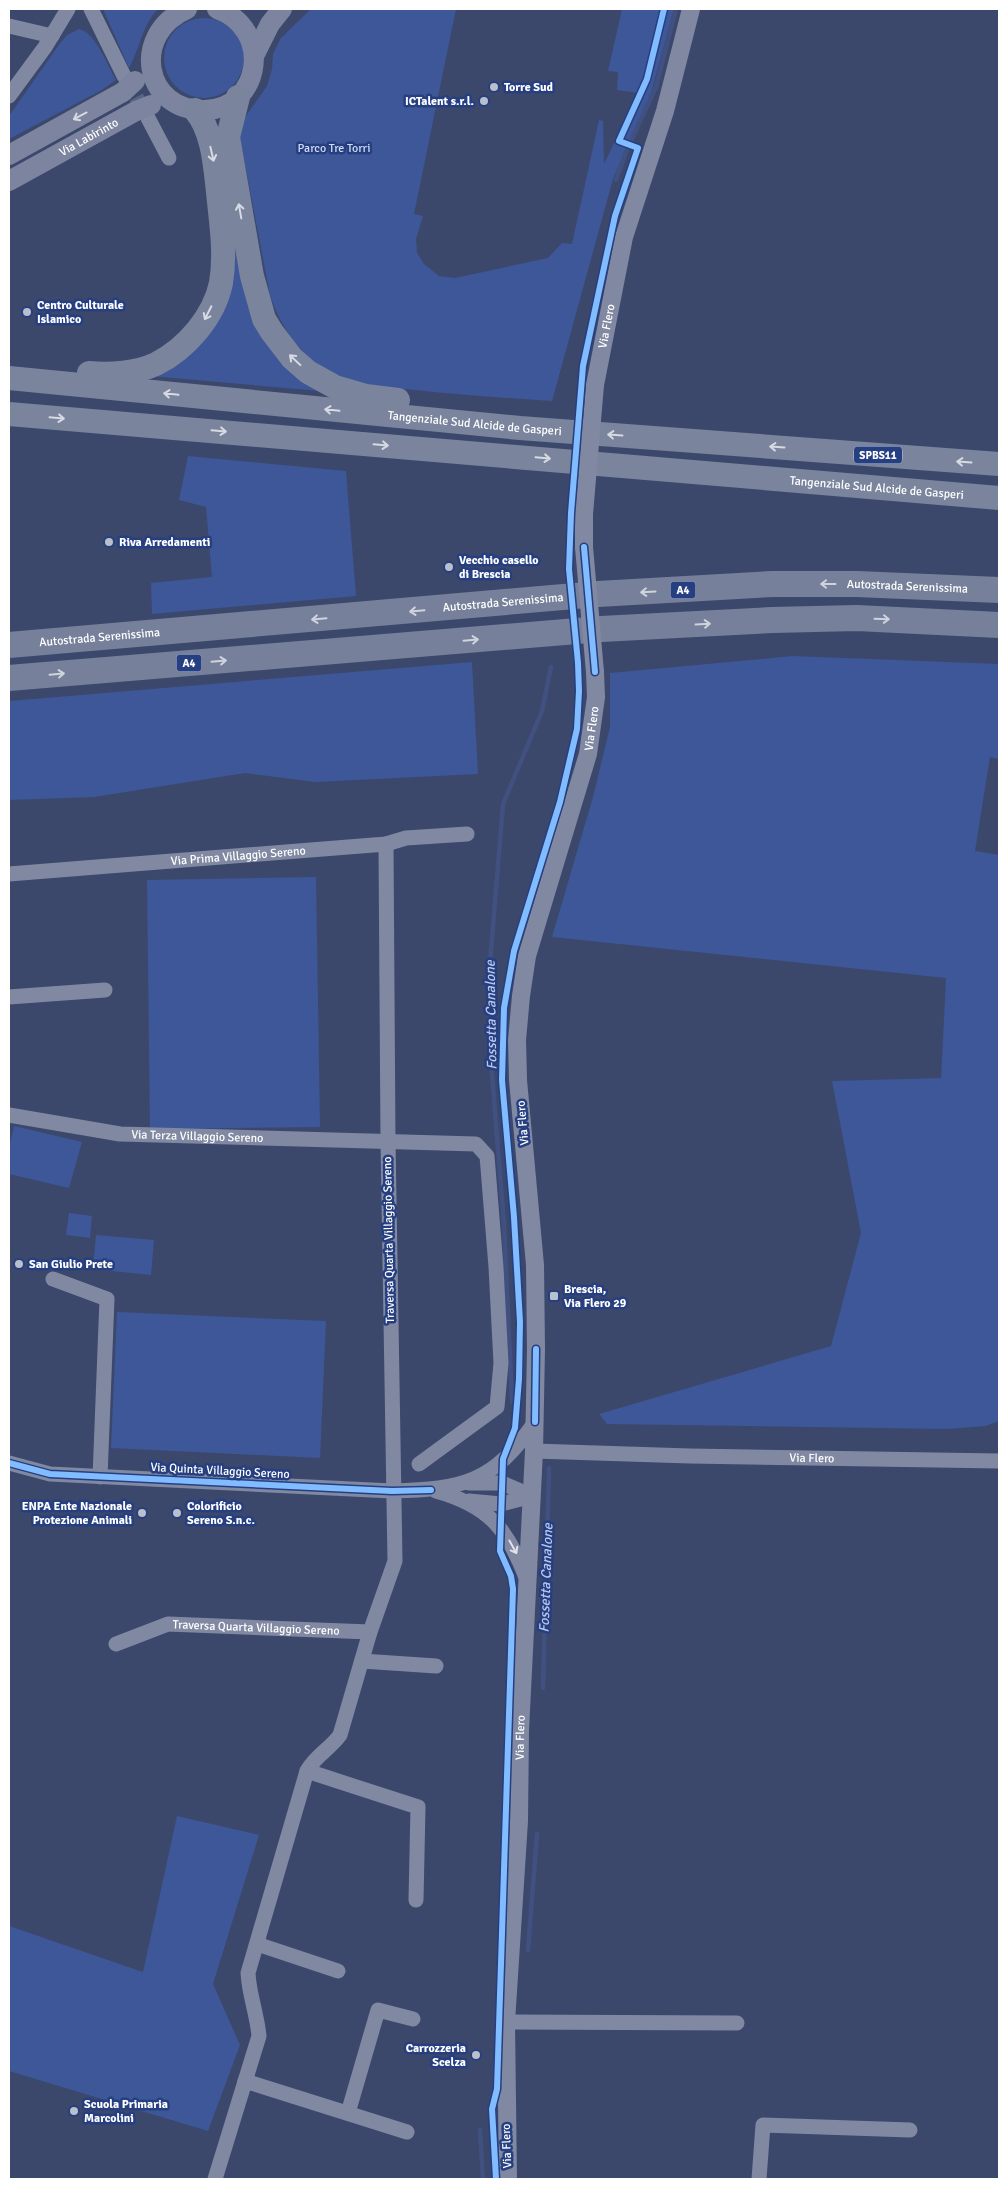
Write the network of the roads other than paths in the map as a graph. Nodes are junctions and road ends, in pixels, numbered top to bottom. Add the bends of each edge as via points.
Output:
1 (68, 9) edge
2 (90, 9) edge
3 (186, 9) edge
4 (217, 9) edge
5 (282, 9) edge
6 (691, 9) edge
7 (9, 26) edge
8 (52, 36) junction
9 (255, 54) junction
10 (150, 56) junction
11 (127, 83) junction
12 (9, 96) edge
13 (238, 97) junction
14 (172, 101) junction
15 (195, 110) junction
16 (145, 111) junction
17 (9, 155) edge
18 (169, 158) dead end
19 (9, 181) edge
20 (9, 372) edge
21 (9, 378) edge
22 (9, 414) edge
23 (520, 428) junction
24 (999, 464) edge
25 (999, 498) edge
26 (999, 590) edge
27 (999, 625) edge
28 (9, 645) edge
29 (9, 678) edge
30 (467, 834) dead end
31 (386, 844) junction
32 (9, 874) edge
33 (104, 990) dead end
34 (9, 997) edge
35 (9, 1115) edge
36 (388, 1140) junction
37 (53, 1279) dead end
38 (535, 1422) junction
39 (534, 1451) junction
40 (999, 1461) edge
41 (9, 1462) edge
42 (419, 1464) dead end
43 (100, 1477) junction
44 (466, 1483) junction
45 (392, 1490) junction
46 (431, 1490) junction
47 (532, 1496) junction
48 (467, 1501) junction
49 (528, 1584) junction
50 (370, 1632) junction
51 (116, 1644) dead end
52 (362, 1661) junction
53 (436, 1666) dead end
54 (307, 1771) junction
55 (416, 1900) dead end
56 (257, 1944) junction
57 (338, 1971) dead end
58 (413, 2019) dead end
59 (506, 2022) junction
60 (738, 2023) dead end
61 (245, 2081) junction
62 (348, 2113) junction
63 (910, 2130) dead end
64 (407, 2132) dead end
65 (759, 2173) edge
66 (215, 2179) edge
67 (508, 2179) edge

1 - 8 street
2 - 11 street
3 - 10 main road via 166,21 158,32
4 - 9 main road via 237,19 246,29
5 - 9 main road via 270,24
6 - 38 street, Via Flero, bridge via 665,111 624,237 595,386 584,547 596,697 588,754 528,956 521,996 518,1080 535,1265
7 - 8 street
8 - 12 street
9 - 13 main road via 251,77
10 - 11 main road
10 - 14 main road via 156,81
11 -> 17 main road, Via Labirinto
13 - 15 main road via 218,108
23 -> 13 highway via 478,408 366,396 335,387 308,372 292,358 264,319 252,276 228,137
14 - 15 main road
14 - 16 main road, Via Labirinto
15 -> 20 highway via 204,120 215,167 223,246 220,285 204,321 183,346 155,364 127,372
16 - 18 street
16 - 19 main road, Via Labirinto
23 -> 21 highway, Tangenziale Sud Alcide de Gasperi
22 -> 25 highway, Tangenziale Sud Alcide de Gasperi
24 -> 23 highway, Tangenziale Sud Alcide de Gasperi / SPBS11
26 -> 28 highway, Autostrada Serenissima / A4 via 857,584 763,585 598,594
29 -> 27 highway, A4 via 744,621 857,618
30 - 31 street, Via Prima Villaggio Sereno via 406,838
31 - 32 street, Via Prima Villaggio Sereno
31 - 36 street, Traversa Quarta Villaggio Sereno
33 - 34 street
35 - 36 street, Via Terza Villaggio Sereno via 120,1134
36 - 42 street via 476,1144 487,1156 501,1353 497,1407
36 - 45 street, Traversa Quarta Villaggio Sereno
37 - 43 street via 107,1299
38 - 39 street, Via Flero
38 - 44 street, Via Quinta Villaggio Sereno via 503,1459 485,1474
39 - 40 street, Via Flero
39 - 47 street, Via Flero
41 - 43 street, Via Quinta Villaggio Sereno via 50,1474
43 - 45 street, Via Quinta Villaggio Sereno
44 - 46 street, Via Quinta Villaggio Sereno
44 - 47 street, Via Quinta Villaggio Sereno via 502,1483
45 - 46 street, Via Quinta Villaggio Sereno
45 - 50 street, Traversa Quarta Villaggio Sereno via 395,1561
46 - 48 street, Via Quinta Villaggio Sereno
47 - 48 street, Via Quinta Villaggio Sereno via 501,1504
47 - 49 street, Via Flero
48 -> 49 street, Via Quinta Villaggio Sereno via 501,1527 516,1550
49 - 59 street, Via Flero via 519,1821
50 - 51 street, Traversa Quarta Villaggio Sereno via 168,1624
50 - 52 street, Traversa Quarta Villaggio Sereno
52 - 53 street
52 - 54 street, Traversa Quarta Villaggio Sereno via 340,1735
54 - 55 street via 418,1806
54 - 56 street, Traversa Quarta Villaggio Sereno
56 - 57 street
56 - 61 street, Traversa Quarta Villaggio Sereno via 248,1973 259,2036
58 - 62 street via 378,2010
59 - 60 street
59 - 67 street, Via Flero
61 - 62 street
61 - 66 street, Traversa Quarta Villaggio Sereno
62 - 64 street
63 - 65 street via 763,2125

